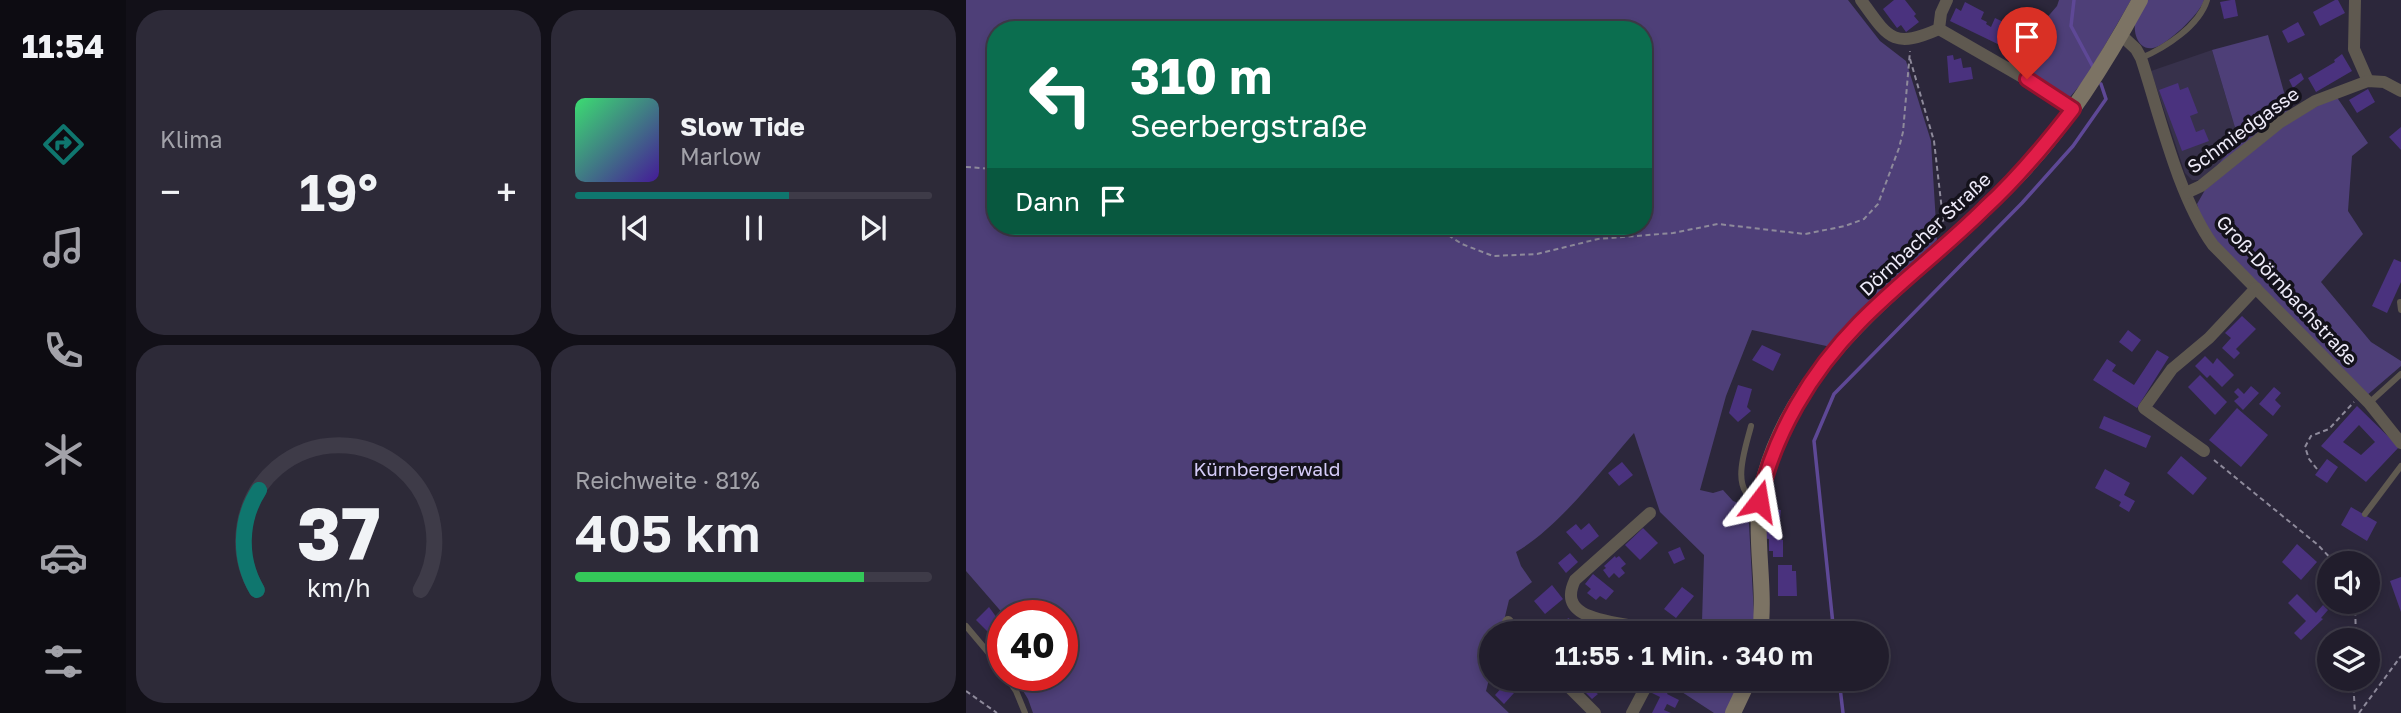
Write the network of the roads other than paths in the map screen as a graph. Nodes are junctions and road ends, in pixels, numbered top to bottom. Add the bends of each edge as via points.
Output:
1 (1861, 0) edge
2 (1947, 0) edge
3 (2140, 0) edge
4 (2207, 0) edge
5 (2355, 0) edge
6 (1939, 29) junction
7 (2121, 35) junction
8 (2141, 58) junction
9 (2368, 81) junction
10 (2401, 91) edge
11 (2073, 109) junction
12 (2186, 193) junction
13 (2256, 288) junction
14 (2400, 302) edge
15 (2401, 310) edge
16 (2401, 374) edge
17 (2365, 399) junction
18 (1751, 426) dead end
19 (2401, 443) edge
20 (2204, 451) road end
21 (2401, 466) edge
22 (1759, 501) junction
23 (1650, 513) dead end
24 (2365, 514) dead end
25 (1610, 621) edge
26 (1761, 621) edge
27 (966, 626) edge
28 (987, 651) edge
29 (1017, 691) edge
30 (1573, 691) edge
31 (1644, 691) edge
32 (1743, 691) edge
33 (1026, 713) edge
34 (1595, 713) edge
35 (1632, 713) edge
36 (1733, 713) edge

1 - 6 street via 1884,29 1901,40
2 - 6 street
3 - 7 street, Dörnbacher Straße
4 - 8 lane via 2193,22
5 - 9 street via 2354,49
6 - 11 street
7 - 8 street, Groß-Dörnbachstraße
7 - 11 street, Dörnbacher Straße
8 - 12 street, Groß-Dörnbachstraße
9 - 10 street via 2384,82
9 - 12 street, Schmiedgasse via 2300,108
11 - 22 street, Dörnbacher Straße via 2017,177 1835,349 1786,424
12 - 13 street, Groß-Dörnbachstraße via 2213,244
13 - 17 street, Groß-Dörnbachstraße
13 - 20 street via 2172,369 2144,408
14 - 15 lane
16 - 17 lane
17 - 19 street, Groß-Dörnbachstraße
18 - 22 lane via 1742,483 1749,496
21 - 24 lane
22 - 26 street, Dörnbacher Straße
23 - 25 street via 1575,580 1570,591 1573,606
27 - 28 lane
29 - 33 lane
30 - 34 street
31 - 35 street
32 - 36 street

